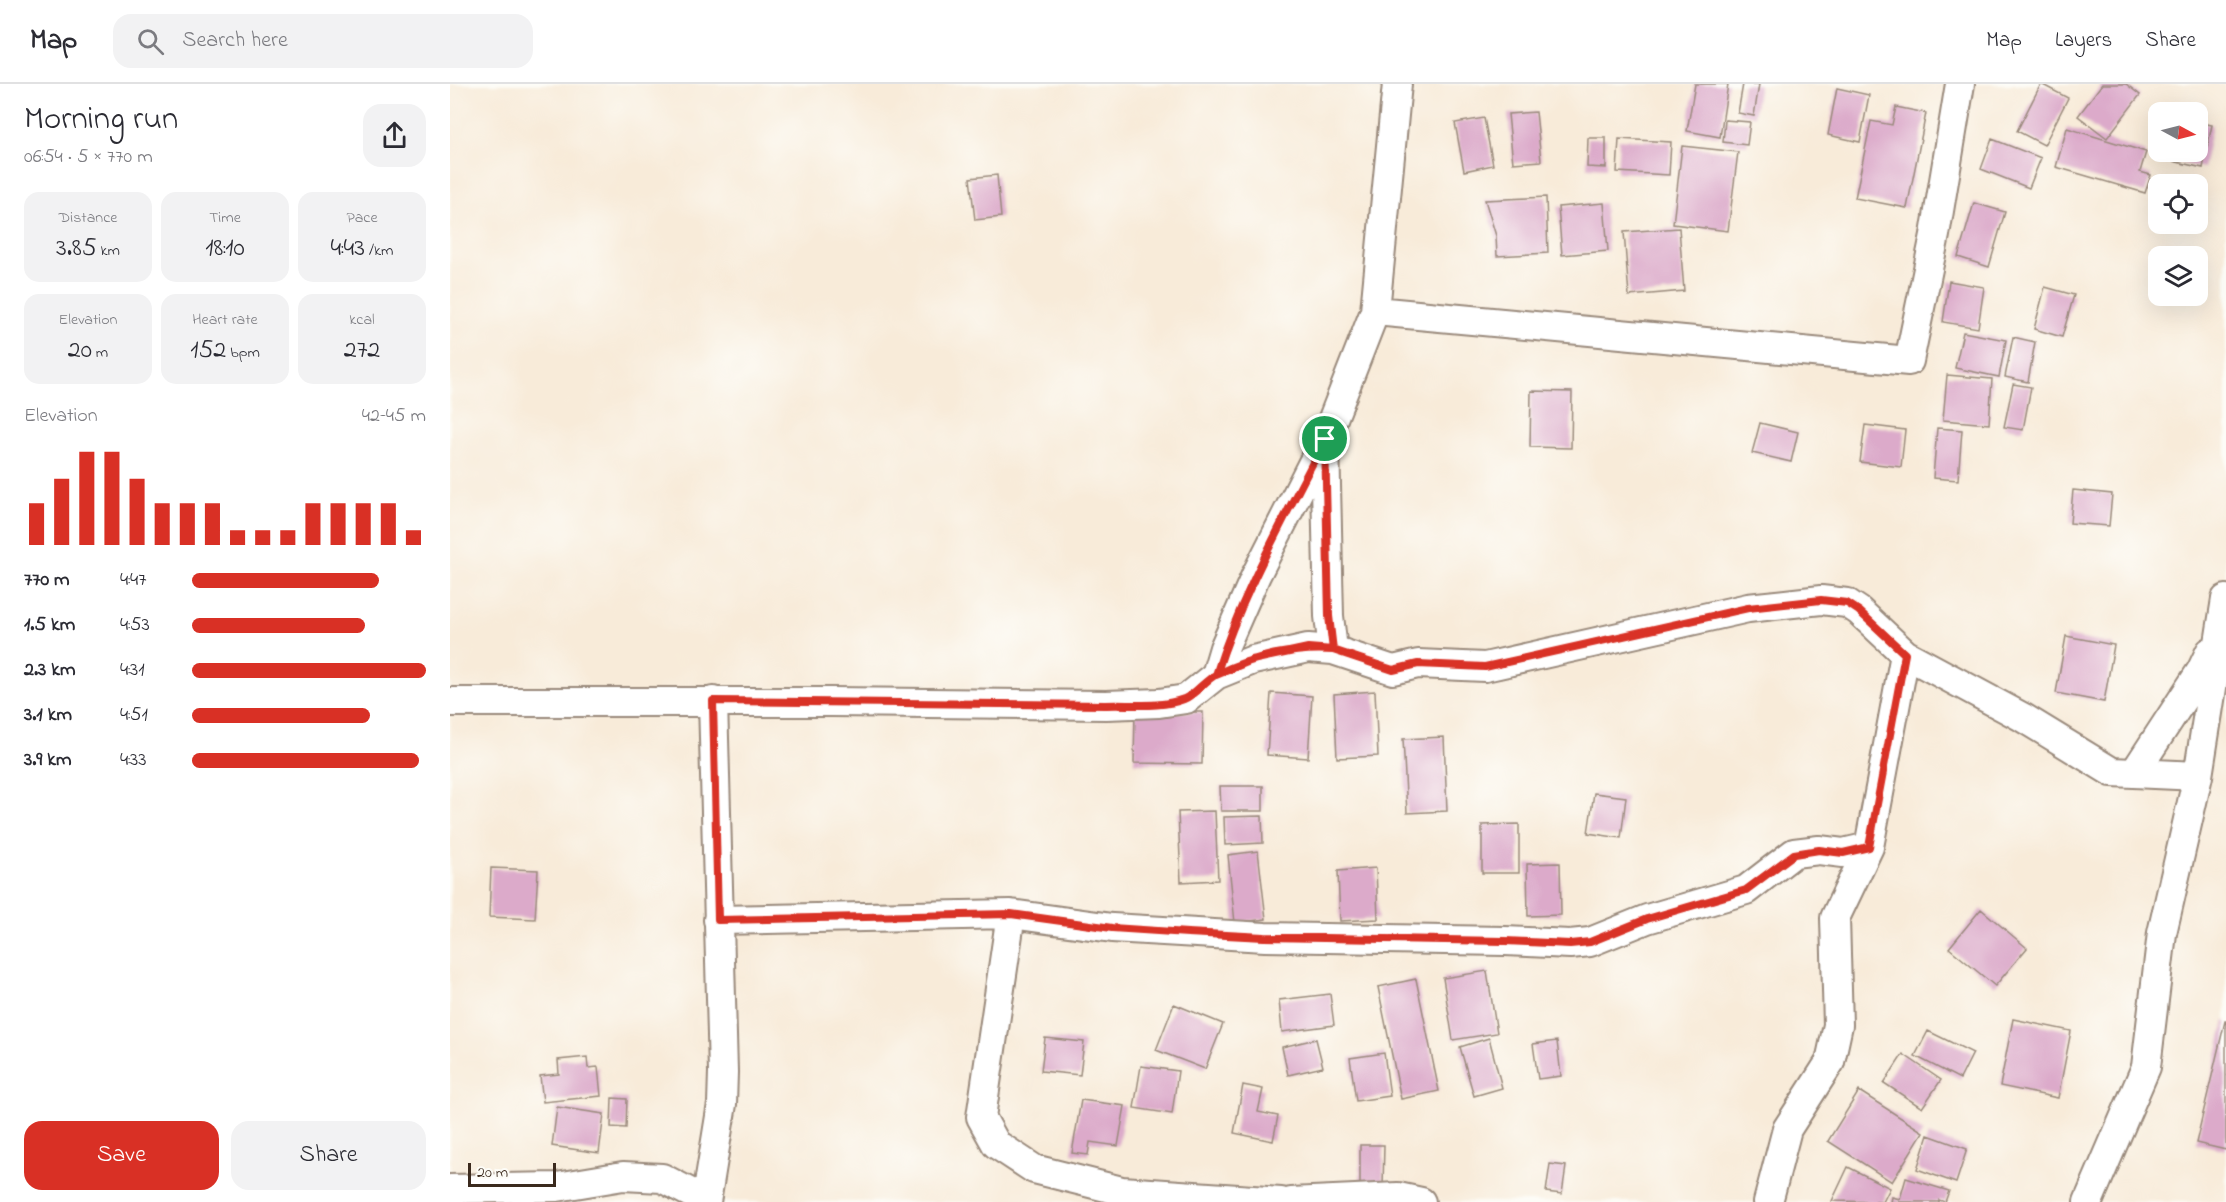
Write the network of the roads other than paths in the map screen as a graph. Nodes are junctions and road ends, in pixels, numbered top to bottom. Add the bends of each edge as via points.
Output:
1 (1397, 84) edge
2 (1960, 84) edge
3 (1375, 312) junction
4 (1325, 439) junction
5 (2225, 617) edge
6 (1333, 650) junction
7 (1905, 654) junction
8 (1216, 675) junction
9 (713, 701) junction
10 (450, 702) edge
11 (2135, 772) junction
12 (2198, 776) junction
13 (1869, 847) junction
14 (1011, 914) junction
15 (718, 920) junction
16 (450, 1189) edge
17 (706, 1201) edge
18 (1281, 1202) edge
19 (1291, 1202) edge
20 (1421, 1202) edge
21 (1768, 1202) edge
22 (2088, 1202) edge

1 - 3 street
2 - 3 street via 1909,361
3 - 4 street
4 - 6 street
4 - 8 street via 1256,575
5 - 11 street via 2201,671
5 - 12 street
6 - 7 street via 1393,670 1418,664 1485,667 1748,608 1821,600 1847,603
6 - 8 street via 1308,648 1252,660
7 - 11 street via 2022,717 2112,772
7 - 13 street
8 - 9 street via 1186,699 1159,703
9 - 10 street
9 - 15 street
11 - 12 street
12 - 22 street via 2163,933 2146,1067
13 - 14 street via 1843,853 1819,850 1794,854 1746,890 1647,919 1590,942 1570,944 1264,937 1112,928
13 - 21 street via 1835,918 1838,1025 1830,1062 1787,1129
14 - 15 street
14 - 18 street via 981,1117 996,1144 1034,1169 1122,1191
15 - 17 street via 722,1104
16 - 17 street via 557,1187 622,1176 662,1178
19 - 20 street via 1398,1197

